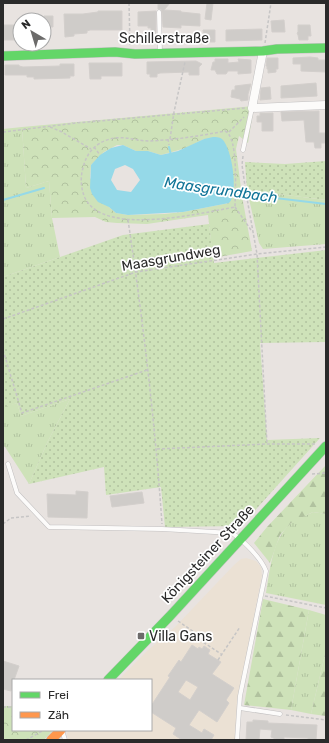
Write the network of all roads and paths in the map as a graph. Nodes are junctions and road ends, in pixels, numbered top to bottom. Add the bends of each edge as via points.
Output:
1 (130, 3) edge
2 (271, 3) edge
3 (159, 12) dead end
4 (326, 48) edge
5 (263, 51) junction
6 (130, 53) junction
7 (160, 53) junction
8 (187, 53) junction
9 (3, 56) edge
10 (326, 105) edge
11 (252, 108) junction
12 (174, 114) junction
13 (49, 127) junction
14 (3, 132) edge
15 (228, 133) junction
16 (169, 139) junction
17 (168, 145) dead end
18 (94, 147) junction
19 (91, 150) junction
20 (243, 150) joint
21 (100, 155) dead end
22 (235, 207) junction
23 (203, 209) dead end
24 (203, 213) junction
25 (128, 220) junction
26 (252, 232) junction
27 (326, 247) edge
28 (257, 254) junction
29 (136, 272) junction
30 (3, 319) edge
31 (3, 350) edge
32 (147, 370) junction
33 (267, 444) junction
34 (324, 445) edge
35 (157, 449) junction
36 (8, 464) dead end
37 (39, 516) junction
38 (3, 524) edge
39 (162, 529) junction
40 (241, 539) junction
41 (261, 595) junction
42 (326, 608) edge
43 (170, 616) junction
44 (240, 627) dead end
45 (222, 654) junction
46 (218, 660) dead end
47 (109, 679) edge
48 (240, 708) junction
49 (280, 714) joint
50 (326, 720) edge
51 (42, 731) edge
52 (60, 731) edge
53 (26, 740) edge
54 (51, 740) edge
55 (237, 740) edge

1 - 6 path
2 - 5 path
3 - 7 lane
4 - 5 main road, Schillerstraße
5 - 8 main road, Schillerstraße
5 - 11 street
6 - 7 main road, Schillerstraße
6 - 9 main road, Schillerstraße
7 - 8 main road, Schillerstraße
8 - 12 path
10 - 11 street
11 - 12 path
11 - 15 path
11 - 20 lane
12 - 13 path
12 - 16 path
13 - 14 path
13 - 19 path
15 - 16 path via 224,131
15 - 22 path via 231,136 234,156
16 - 17 path
16 - 18 path via 142,141 119,137
18 - 19 path
18 - 21 path
19 - 25 path via 86,158 81,178 87,201 106,215
20 - 26 path via 242,165
22 - 24 path
22 - 26 path
23 - 24 path
24 - 25 path via 165,219
25 - 29 path
26 - 28 path
27 - 28 path, Maasgrundweg
28 - 29 path, Maasgrundweg
28 - 33 path
29 - 30 path, Maasgrundweg
29 - 32 path
31 - 32 path via 22,413
32 - 35 path
33 - 34 path
33 - 35 path
34 - 40 main road, Königsteiner Straße
35 - 39 path
36 - 37 lane via 17,493
37 - 38 path via 11,518
37 - 39 lane via 49,527
39 - 40 lane via 232,533
40 - 41 lane via 266,571
40 - 43 main road, Königsteiner Straße
41 - 42 path
41 - 48 lane via 244,674
43 - 45 path
43 - 47 main road, Königsteiner Straße
44 - 45 path
45 - 46 path
48 - 49 lane
48 - 55 lane
49 - 50 path
51 - 53 path
52 - 54 main road

